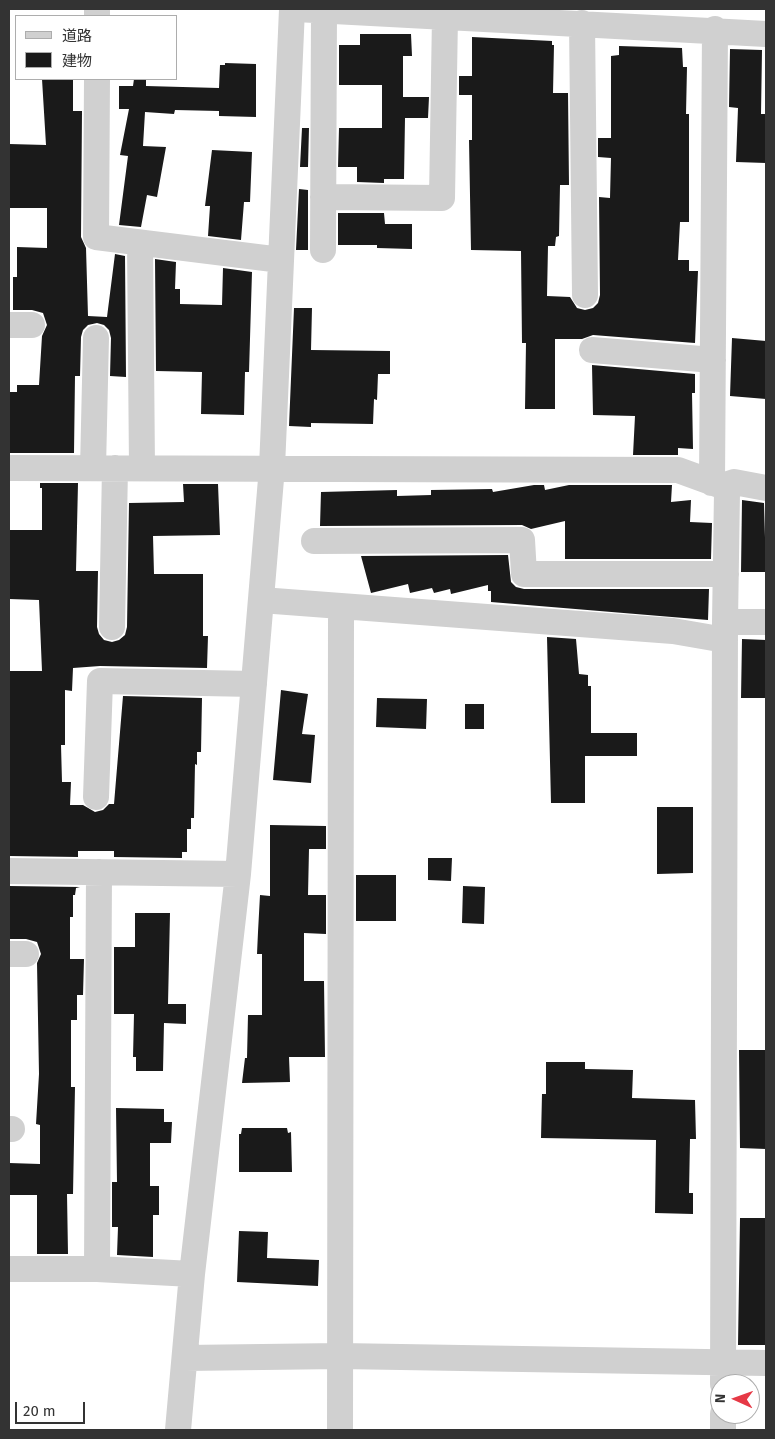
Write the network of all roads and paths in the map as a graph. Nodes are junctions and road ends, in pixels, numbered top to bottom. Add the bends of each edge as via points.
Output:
1 (292, 9) edge
2 (314, 9) edge
3 (445, 16) junction
4 (575, 18) edge
5 (715, 29) junction
6 (766, 34) edge
7 (97, 80) edge
8 (323, 197) junction
9 (140, 243) junction
10 (323, 250) dead end
11 (281, 260) junction
12 (585, 294) dead end
13 (96, 338) dead end
14 (592, 350) dead end
15 (713, 360) junction
16 (272, 467) junction
17 (9, 468) edge
18 (104, 468) junction
19 (142, 468) junction
20 (717, 484) junction
21 (766, 488) edge
22 (314, 541) dead end
23 (726, 574) junction
24 (261, 600) junction
25 (341, 606) junction
26 (766, 622) edge
27 (112, 627) dead end
28 (725, 631) junction
29 (254, 684) junction
30 (96, 797) dead end
31 (9, 871) edge
32 (98, 872) junction
33 (238, 874) junction
34 (9, 1269) edge
35 (97, 1269) junction
36 (192, 1274) junction
37 (340, 1356) junction
38 (185, 1358) junction
39 (766, 1364) edge
40 (723, 1374) edge
41 (178, 1430) edge
42 (340, 1430) edge

1 - 11 street
2 - 3 street
2 - 8 street
3 - 4 street
3 - 8 street via 442,198
4 - 5 street
4 - 12 street
5 - 6 street
5 - 15 street
7 - 9 street via 96,237
8 - 10 street
9 - 11 street
9 - 19 street
11 - 16 street
13 - 18 street
14 - 15 street
15 - 20 street
16 - 19 street
16 - 20 street via 678,470
16 - 24 street
17 - 18 street
18 - 19 street
18 - 27 street
20 - 21 street via 734,482
20 - 23 street via 728,492
22 - 23 street via 522,540 524,574
23 - 28 street
24 - 25 street
24 - 29 street
25 - 28 street via 674,631
25 - 37 street
26 - 28 street
28 - 40 street
29 - 30 street via 100,681
29 - 33 street
31 - 32 street
32 - 33 street
32 - 35 street
33 - 36 street
34 - 35 street
35 - 36 street
36 - 38 street
37 - 38 street
37 - 40 street
37 - 42 street
38 - 41 street
39 - 40 street

